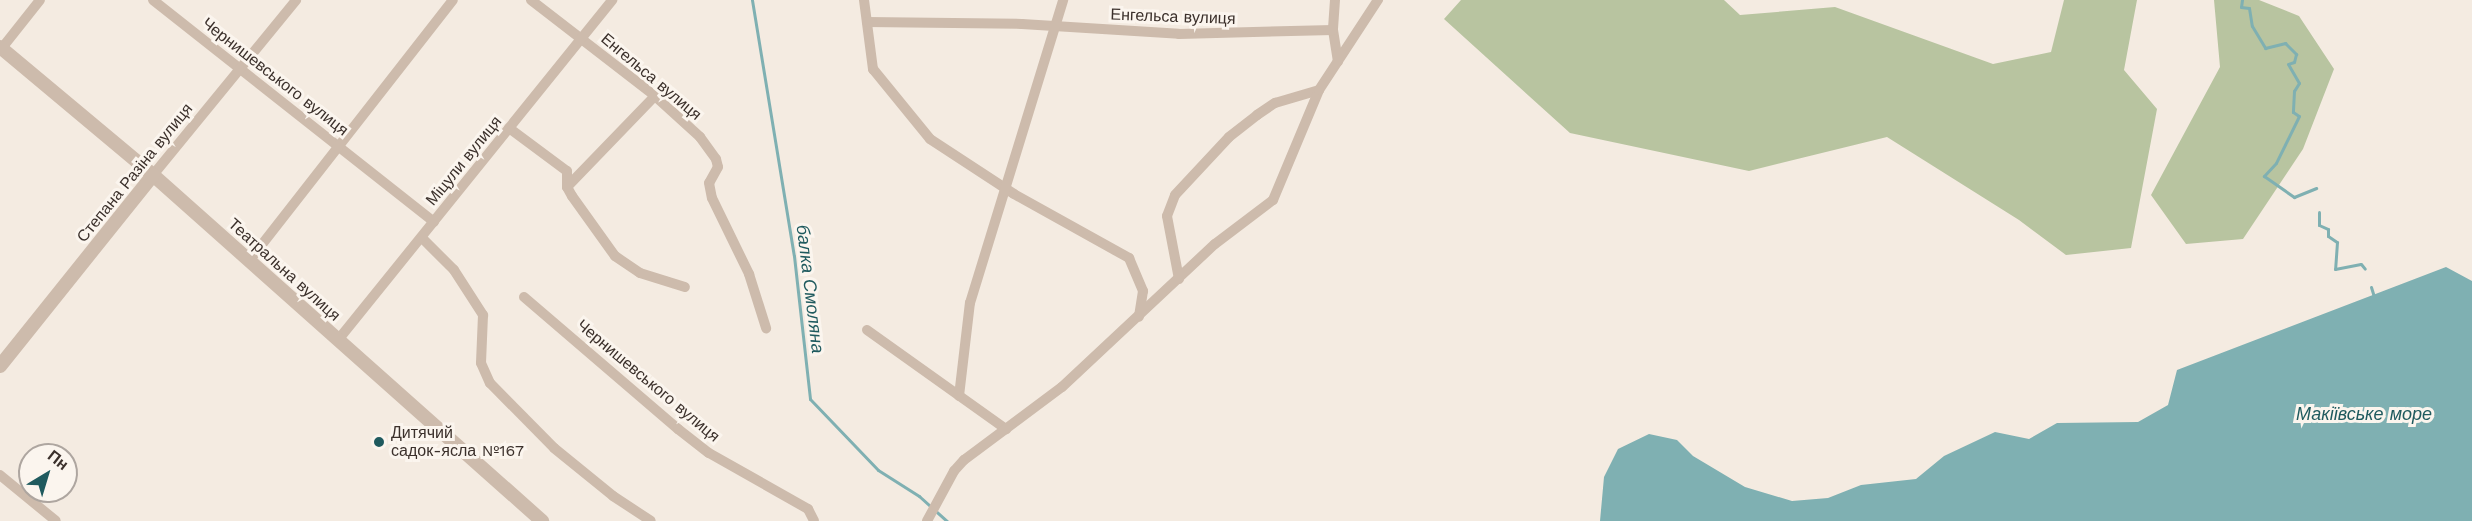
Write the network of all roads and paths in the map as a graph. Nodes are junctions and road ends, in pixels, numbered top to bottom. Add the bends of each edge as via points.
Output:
1 (40, 0) edge
2 (153, 0) edge
3 (296, 0) edge
4 (453, 0) edge
5 (531, 0) edge
6 (612, 0) edge
7 (864, 0) edge
8 (1063, 0) edge
9 (1335, 0) edge
10 (1378, 0) edge
11 (867, 22) junction
12 (1056, 26) junction
13 (1333, 30) junction
14 (581, 37) junction
15 (1, 48) edge
16 (1338, 62) junction
17 (240, 69) junction
18 (1319, 90) junction
19 (655, 96) junction
20 (509, 128) junction
21 (339, 146) junction
22 (153, 175) junction
23 (567, 187) junction
24 (1006, 189) junction
25 (434, 222) junction
26 (422, 238) junction
27 (249, 261) junction
28 (1179, 279) junction
29 (685, 287) dead end
30 (524, 297) dead end
31 (1139, 317) junction
32 (766, 328) dead end
33 (867, 330) dead end
34 (338, 340) junction
35 (0, 366) edge
36 (959, 396) junction
37 (1006, 429) junction
38 (0, 475) edge
39 (928, 520) edge
40 (56, 521) edge
41 (542, 521) edge
42 (651, 521) edge
43 (814, 521) edge

1 - 15 street
2 - 17 street, Чернишевського вулиця
3 - 17 street, Степана Разіна вулиця
4 - 21 street
5 - 14 street, Енгельса вулиця
6 - 14 street, Міцули вулиця
7 - 11 street
8 - 12 street
9 - 13 street
10 - 16 street
11 - 12 street, Енгельса вулиця
11 - 24 street via 873,69 930,139
12 - 13 street, Енгельса вулиця via 1179,34
12 - 24 street
13 - 16 street
14 - 19 street, Енгельса вулиця
14 - 20 street, Міцули вулиця
15 - 22 street, Театральна вулиця
16 - 18 street
17 - 21 street, Чернишевського вулиця
17 - 22 street, Степана Разіна вулиця
18 - 28 street via 1274,200 1215,244
18 - 28 street via 1275,103 1257,115 1229,137 1175,195 1167,216
19 - 23 street
19 - 32 street, Енгельса вулиця via 700,138 716,159 718,167 710,183 712,198 749,274
20 - 23 street via 567,171
20 - 25 street, Міцули вулиця
21 - 25 street, Чернишевського вулиця
21 - 27 street
22 - 27 street, Театральна вулиця
22 - 35 street, Степана Разіна вулиця
23 - 29 street via 615,256 640,273
24 - 31 street via 1129,258 1143,291
24 - 36 street via 970,303
25 - 26 street, Міцули вулиця
26 - 34 street, Міцули вулиця
26 - 42 street via 454,270 483,315 481,363 490,383 570,461
27 - 34 street, Театральна вулиця
28 - 31 street
30 - 43 street, Чернишевського вулиця via 709,453 808,509
31 - 37 street via 1062,387
33 - 36 street
34 - 41 street, Театральна вулиця
36 - 37 street
37 - 39 street via 964,460
38 - 40 street

